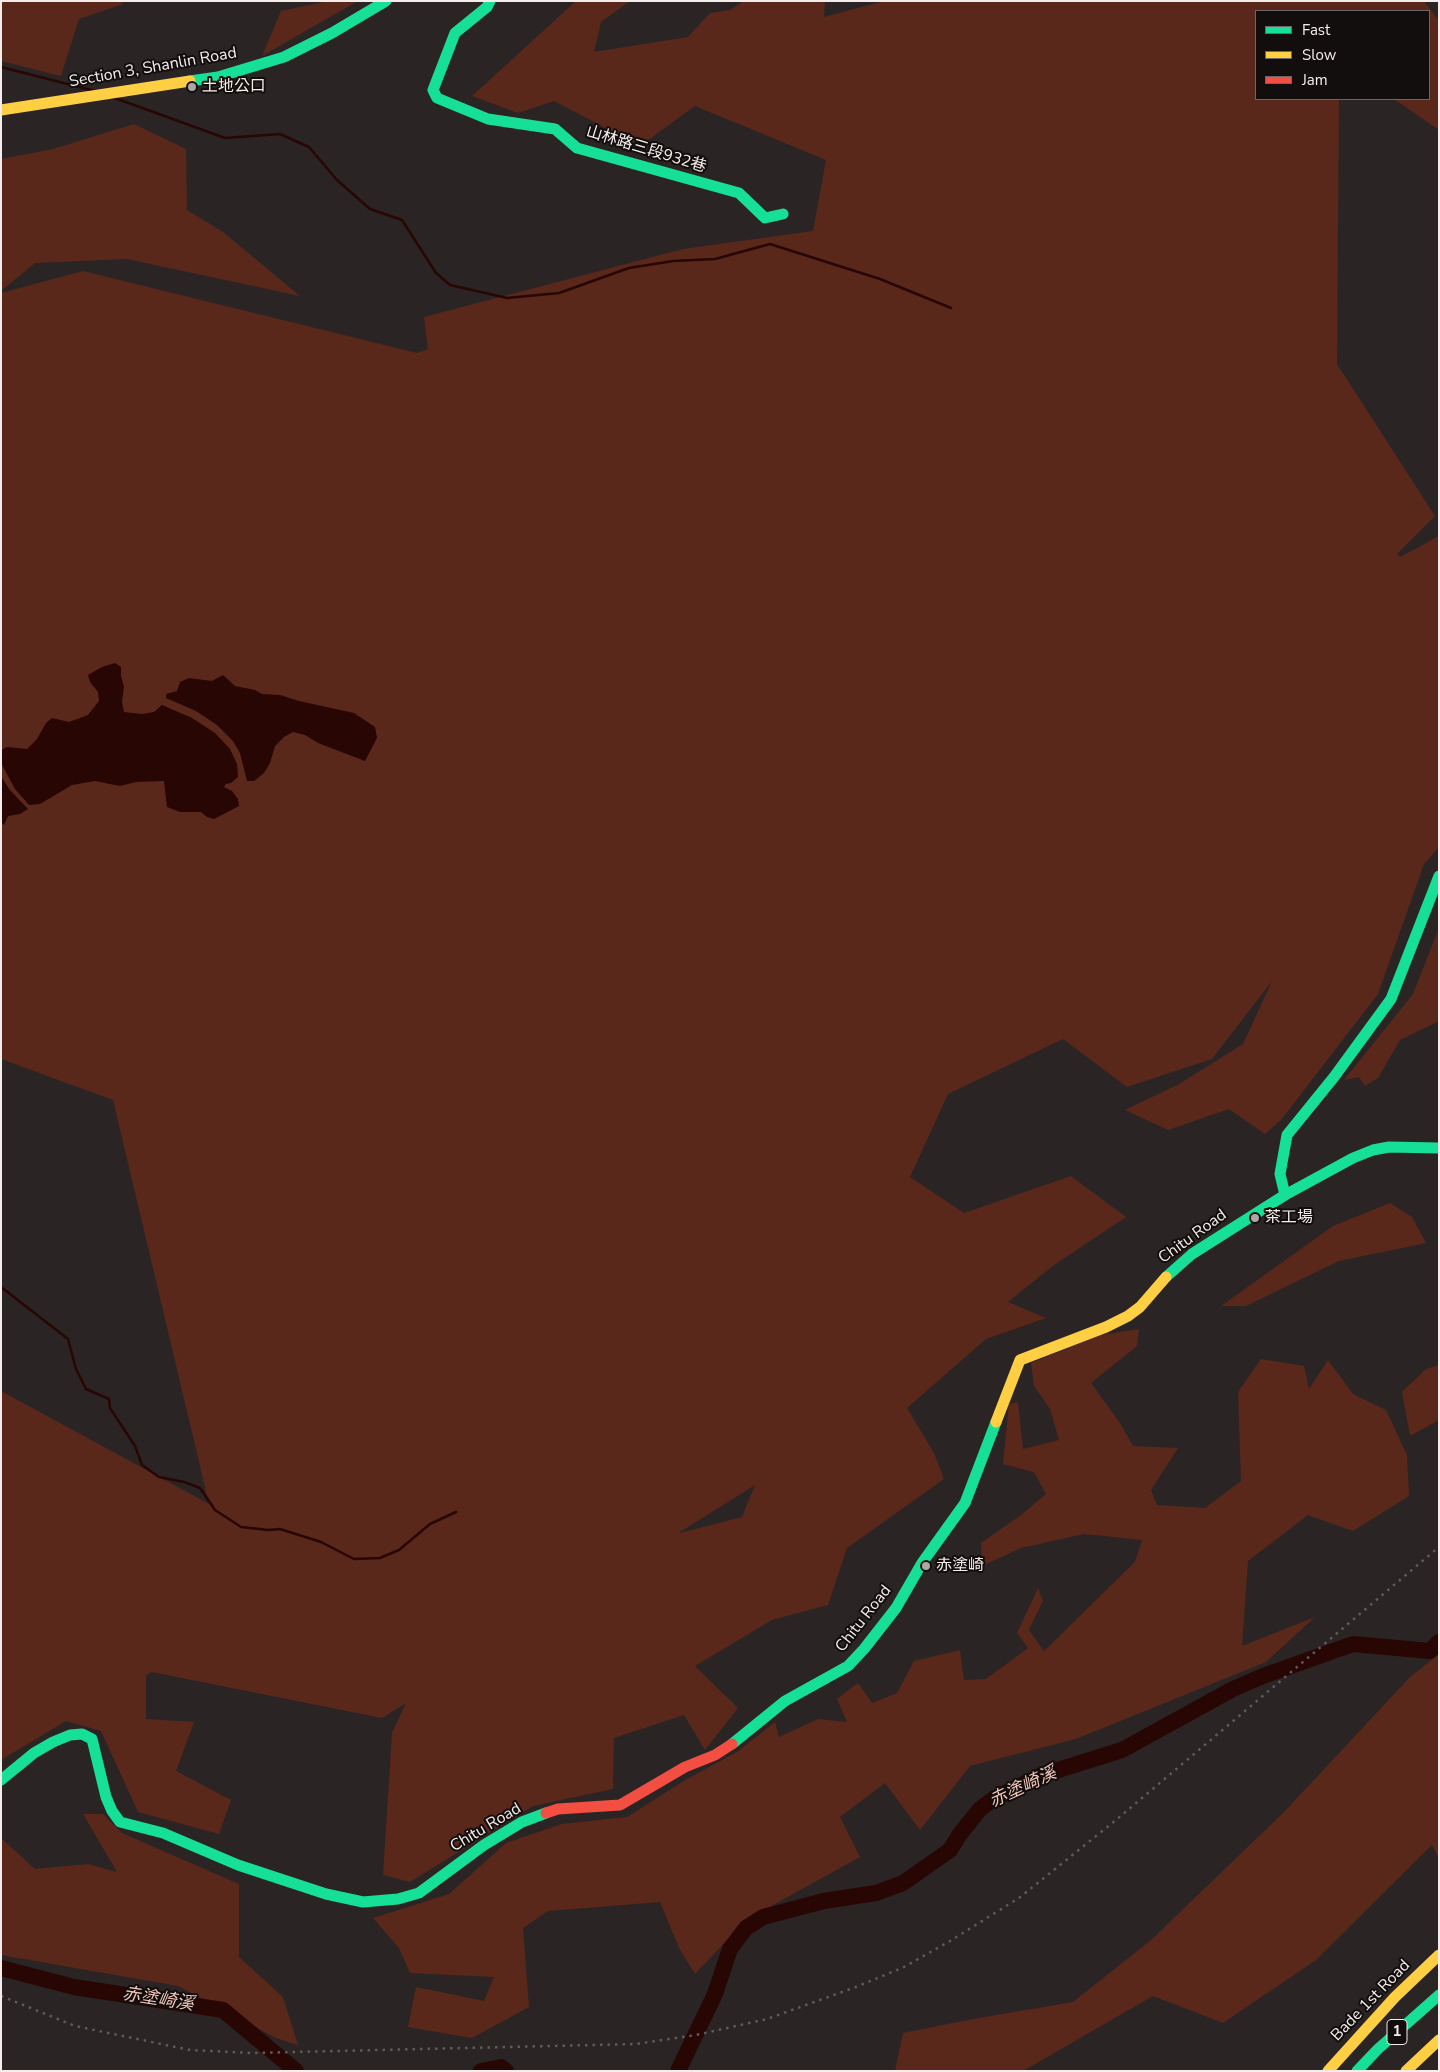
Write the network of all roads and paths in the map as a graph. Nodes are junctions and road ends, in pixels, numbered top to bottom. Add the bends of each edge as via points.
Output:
1 (386, 1) edge
2 (490, 1) edge
3 (1, 110) edge
4 (783, 214) dead end
5 (1439, 876) edge
6 (1439, 1148) edge
7 (1285, 1195) junction
8 (1, 1780) edge
9 (1439, 1955) edge
10 (1439, 1995) edge
11 (1439, 2040) edge
12 (1328, 2071) edge
13 (1357, 2071) edge
14 (1406, 2071) edge

1 - 3 main road, Section 3, Shanlin Road via 284,57 218,77
2 - 4 main road, 山林路三段932巷 via 487,8 455,33 433,90 437,98 488,119 555,129 577,148 739,193 765,218
5 - 7 main road via 1391,999 1288,1135 1280,1174
6 - 7 main road, Chitu Road via 1389,1147 1373,1150
7 - 8 main road, Chitu Road via 1192,1254 1128,1316 1020,1360 966,1503 922,1563 896,1608 848,1666 785,1701 715,1755 685,1767 620,1805 558,1809 522,1822 484,1845 419,1893 398,1899 363,1902 326,1894 238,1865 163,1833 120,1822 106,1797 92,1739 82,1734 53,1742
9 - 12 main road, Bade 1st Road via 1395,1997
10 - 13 main road, 1
11 - 14 main road, 1

